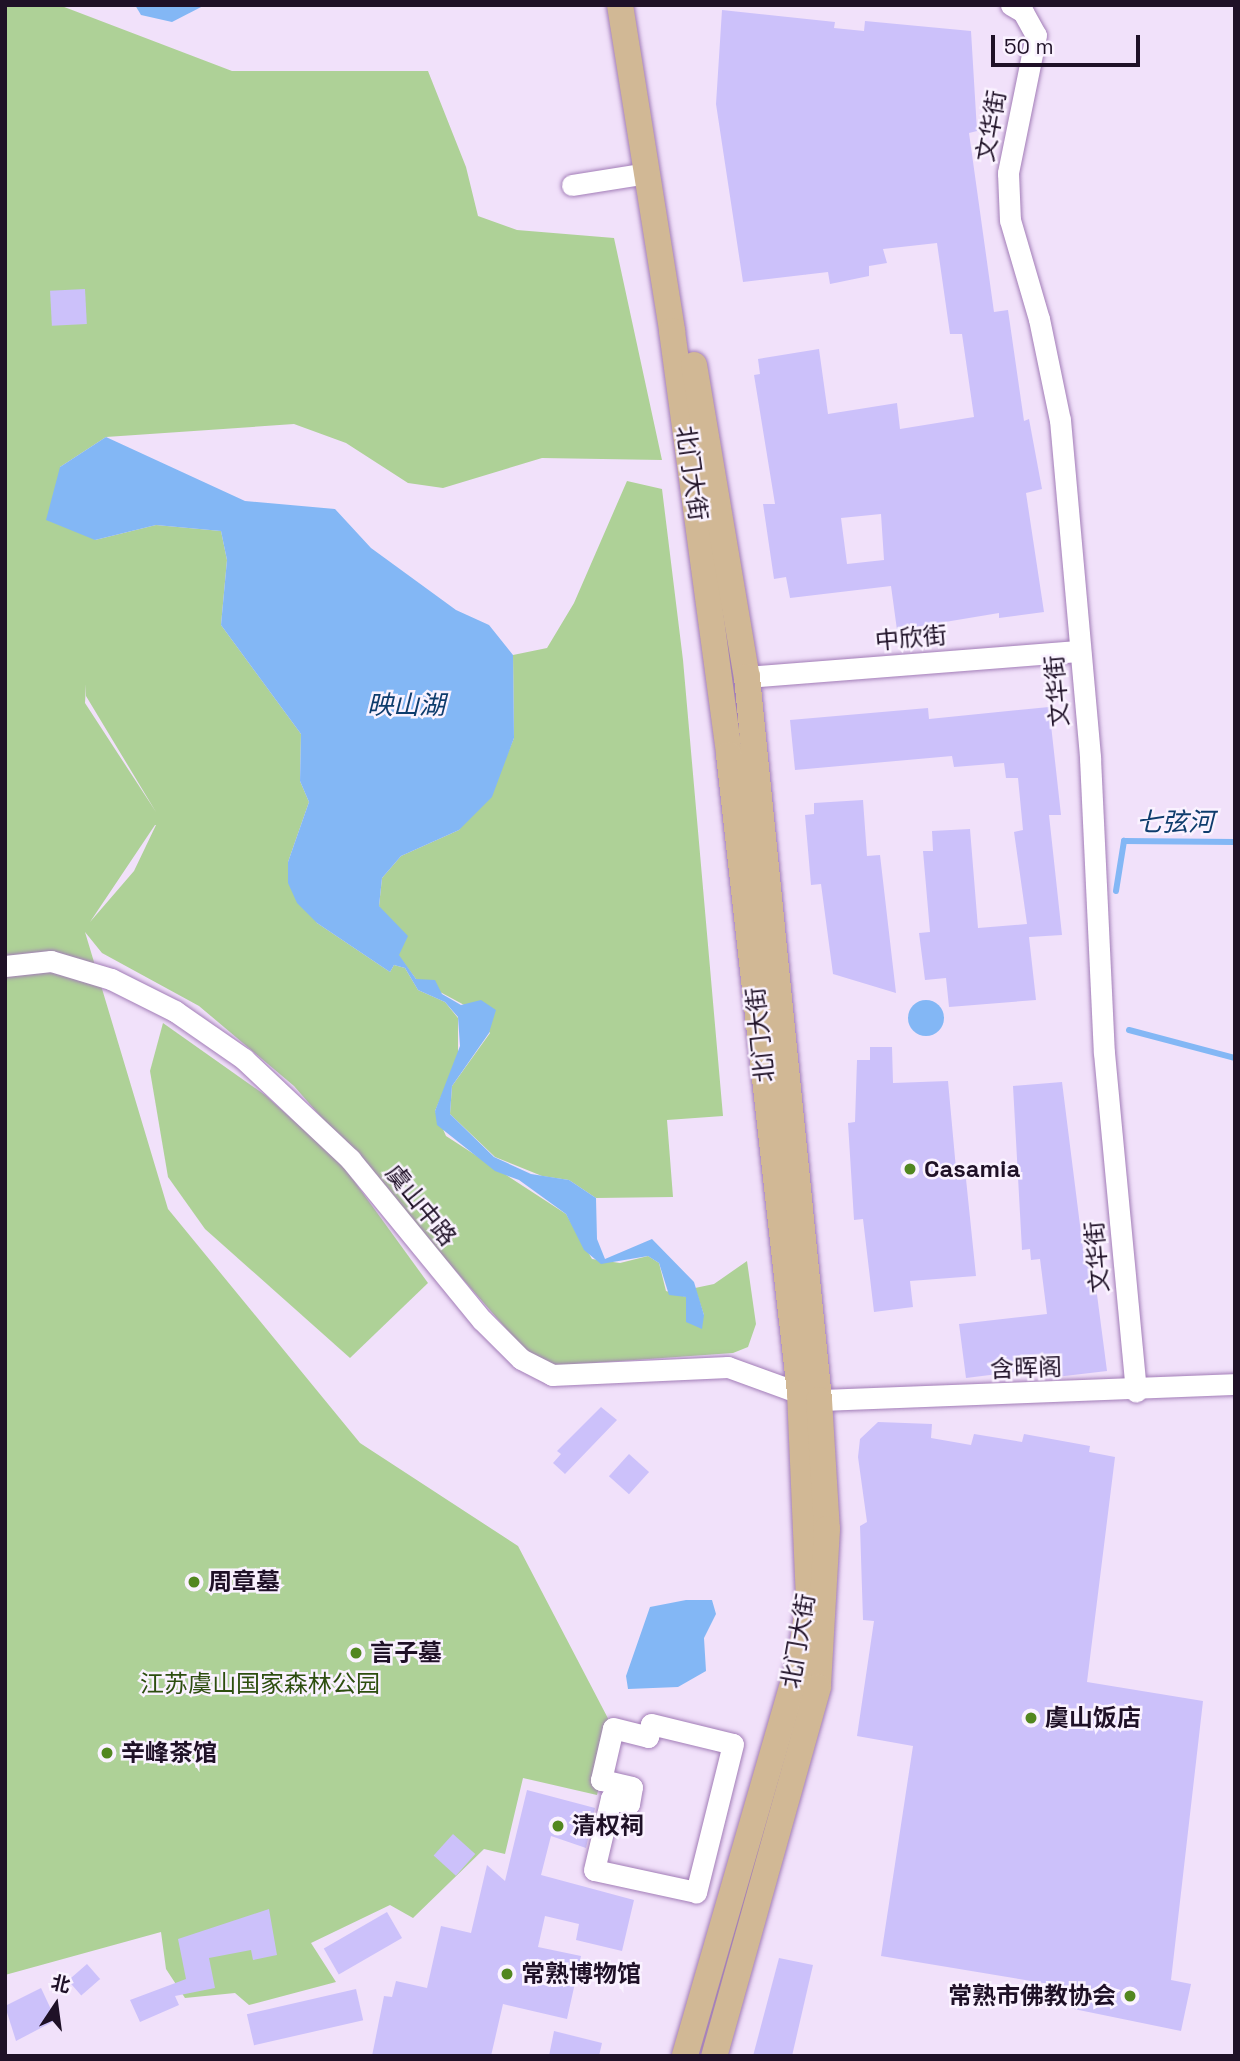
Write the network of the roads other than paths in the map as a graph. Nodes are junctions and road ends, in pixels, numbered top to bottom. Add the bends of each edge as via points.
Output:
1 (620, 5) edge
2 (638, 5) edge
3 (1011, 5) edge
4 (647, 173) junction
5 (572, 185) dead end
6 (1080, 651) junction
7 (747, 677) junction
8 (5, 966) edge
9 (1235, 1384) edge
10 (1136, 1391) junction
11 (810, 1396) junction
12 (651, 1724) joint
13 (685, 2056) edge
14 (714, 2056) edge

1 - 4 main road, 北门大街
2 - 7 main road, 北门大街
3 - 6 street, 文华街 via 1023,12 1035,35 1008,173 1010,220 1039,319 1060,420
4 - 5 street
4 - 11 main road, 北门大街 via 729,755
6 - 7 street, 中欣街
6 - 10 street, 文华街 via 1103,1040
7 - 11 main road, 北门大街
8 - 11 street, 虞山中路 via 51,961 111,979 176,1011 244,1059 350,1159 481,1320 521,1359 552,1374 587,1376 728,1367
9 - 10 street, 含晖阁
10 - 11 street, 含晖阁
11 - 13 main road, 北门大街 via 809,1601 801,1656
11 - 14 main road, 北门大街 via 827,1529 818,1687
12 - 12 street via 733,1744 696,1892 594,1870 611,1798 629,1804 632,1787 601,1780 613,1728 648,1737

